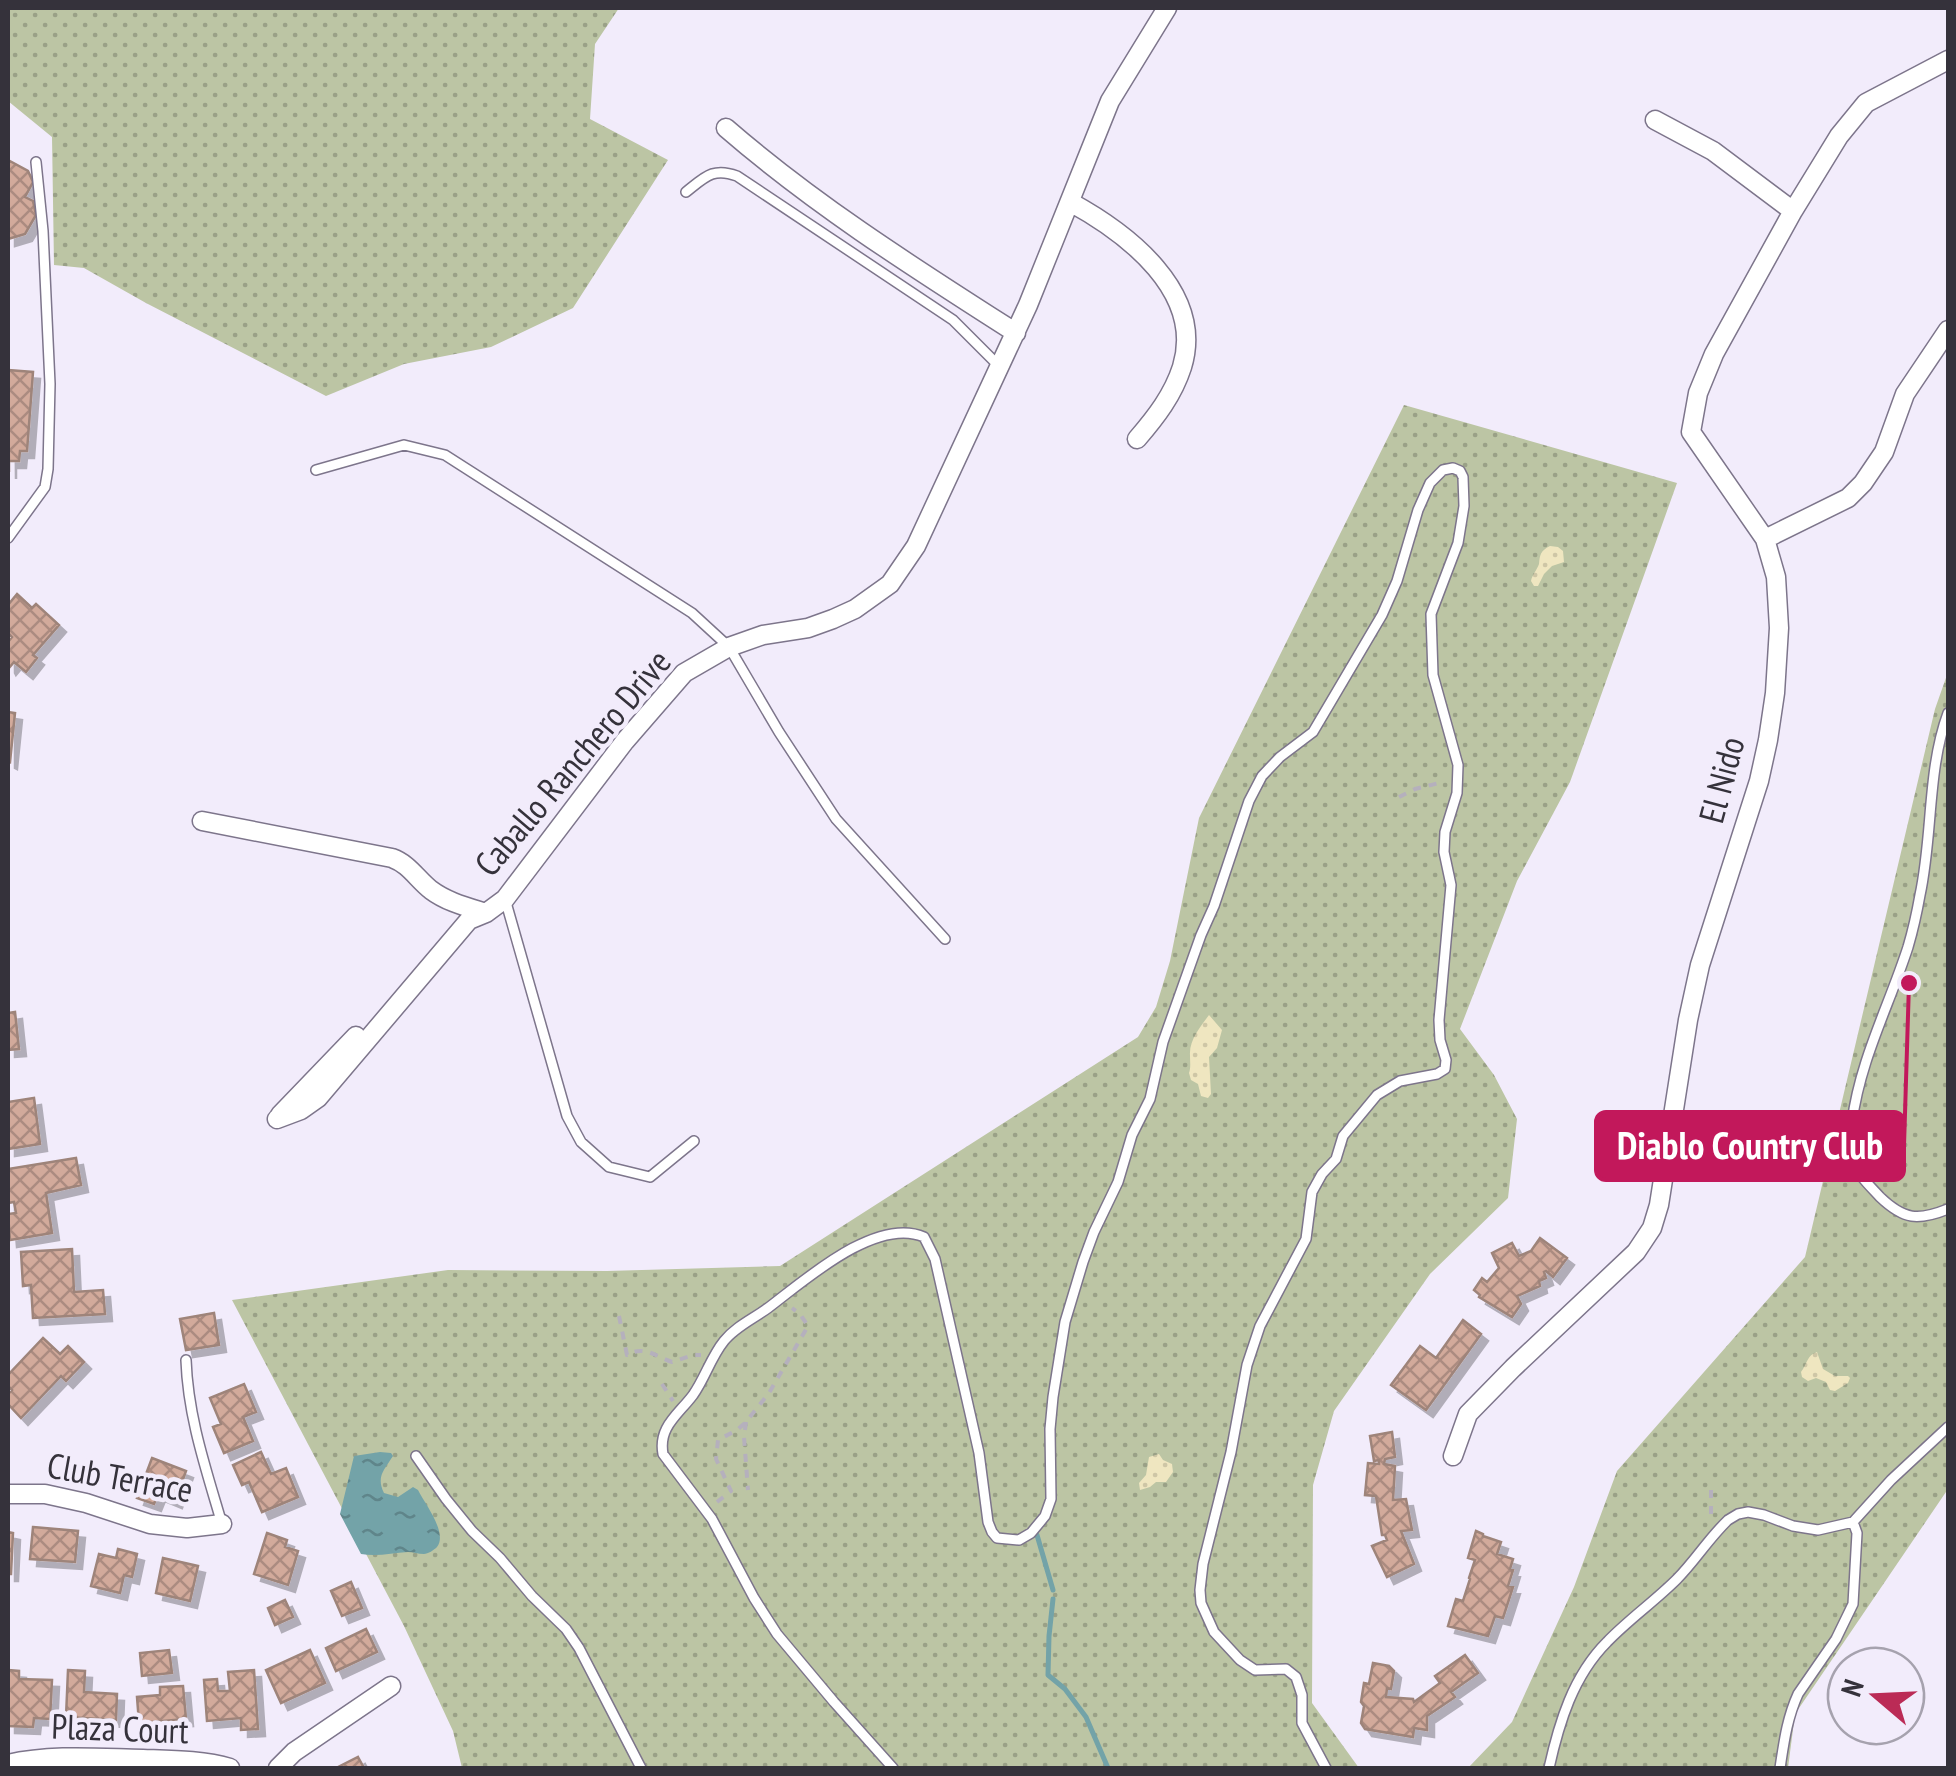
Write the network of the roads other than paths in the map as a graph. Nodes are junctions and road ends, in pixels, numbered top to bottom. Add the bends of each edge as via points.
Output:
1 (1167, 8) edge
2 (1948, 60) edge
3 (1655, 120) dead end
4 (726, 128) dead end
5 (36, 162) dead end
6 (686, 192) dead end
7 (1070, 202) junction
8 (1793, 212) junction
9 (1948, 330) edge
10 (1016, 333) junction
11 (1000, 367) junction
12 (1136, 439) dead end
13 (316, 470) dead end
14 (8, 538) edge
15 (1765, 540) junction
16 (729, 647) junction
17 (1948, 713) edge
18 (202, 820) dead end
19 (505, 899) junction
20 (478, 917) junction
21 (946, 938) dead end
22 (276, 1118) dead end
23 (694, 1141) dead end
24 (1948, 1209) edge
25 (186, 1360) dead end
26 (1948, 1427) edge
27 (416, 1456) dead end
28 (1453, 1456) dead end
29 (8, 1494) edge
30 (1854, 1522) junction
31 (222, 1524) joint
32 (392, 1686) dead end
33 (8, 1764) edge
34 (230, 1768) edge
35 (278, 1768) edge
36 (641, 1768) edge
37 (893, 1768) edge
38 (1326, 1768) edge
39 (1549, 1768) edge
40 (1780, 1768) edge

1 - 7 street, Caballo Ranchero Drive via 1110,101
2 - 8 street, El Nido via 1866,102
3 - 8 street via 1713,151
4 - 10 street via 871,240
5 - 14 lane via 50,384 48,470 45,487
6 - 11 lane via 712,173 738,176 952,320
7 - 10 street, Caballo Ranchero Drive
7 - 12 street via 1124,236 1180,306 1183,364 1166,402
8 - 15 street, El Nido via 1714,354 1692,432
9 - 15 street via 1905,394 1884,452 1863,483 1848,498
10 - 11 street, Caballo Ranchero Drive
11 - 16 street, Caballo Ranchero Drive via 916,546 890,584 832,619
13 - 16 lane via 404,446 445,455 692,612
15 - 28 street, El Nido via 1776,577 1779,628 1768,740 1700,965 1652,1228 1636,1252 1468,1414
16 - 19 street, Caballo Ranchero Drive via 692,667 661,698
16 - 21 lane via 836,819
17 - 24 lane via 1920,894 1908,946 1862,1068 1850,1141 1860,1175 1890,1206 1922,1218
18 - 20 street via 392,858
19 - 20 street, Caballo Ranchero Drive
19 - 23 lane via 567,1116 581,1142 608,1167 650,1177
20 - 22 street, Caballo Ranchero Drive via 318,1098
25 - 31 lane via 196,1435
26 - 30 lane
27 - 36 lane via 472,1531 580,1648
29 - 31 street, Club Terrace via 45,1494 150,1524
30 - 39 lane via 1805,1529 1748,1512 1719,1528 1682,1575 1589,1664 1572,1693
30 - 40 lane via 1854,1604 1792,1708
32 - 35 street
33 - 34 street, Plaza Court via 71,1756
37 - 38 lane via 777,1634 723,1537 663,1454 664,1432 726,1338 814,1271 901,1232 924,1237 955,1339 988,1522 998,1538 1019,1540 1032,1533 1051,1499 1052,1397 1078,1277 1150,1099 1163,1042 1249,801 1262,776 1313,732 1382,615 1430,484 1451,468 1463,477 1464,506 1430,630 1433,675 1458,766 1444,852 1451,886 1440,1008 1445,1069 1377,1094 1342,1136 1336,1158 1312,1192 1306,1240 1247,1365 1201,1578 1201,1603 1226,1646 1255,1670 1286,1669 1296,1677 1302,1724

